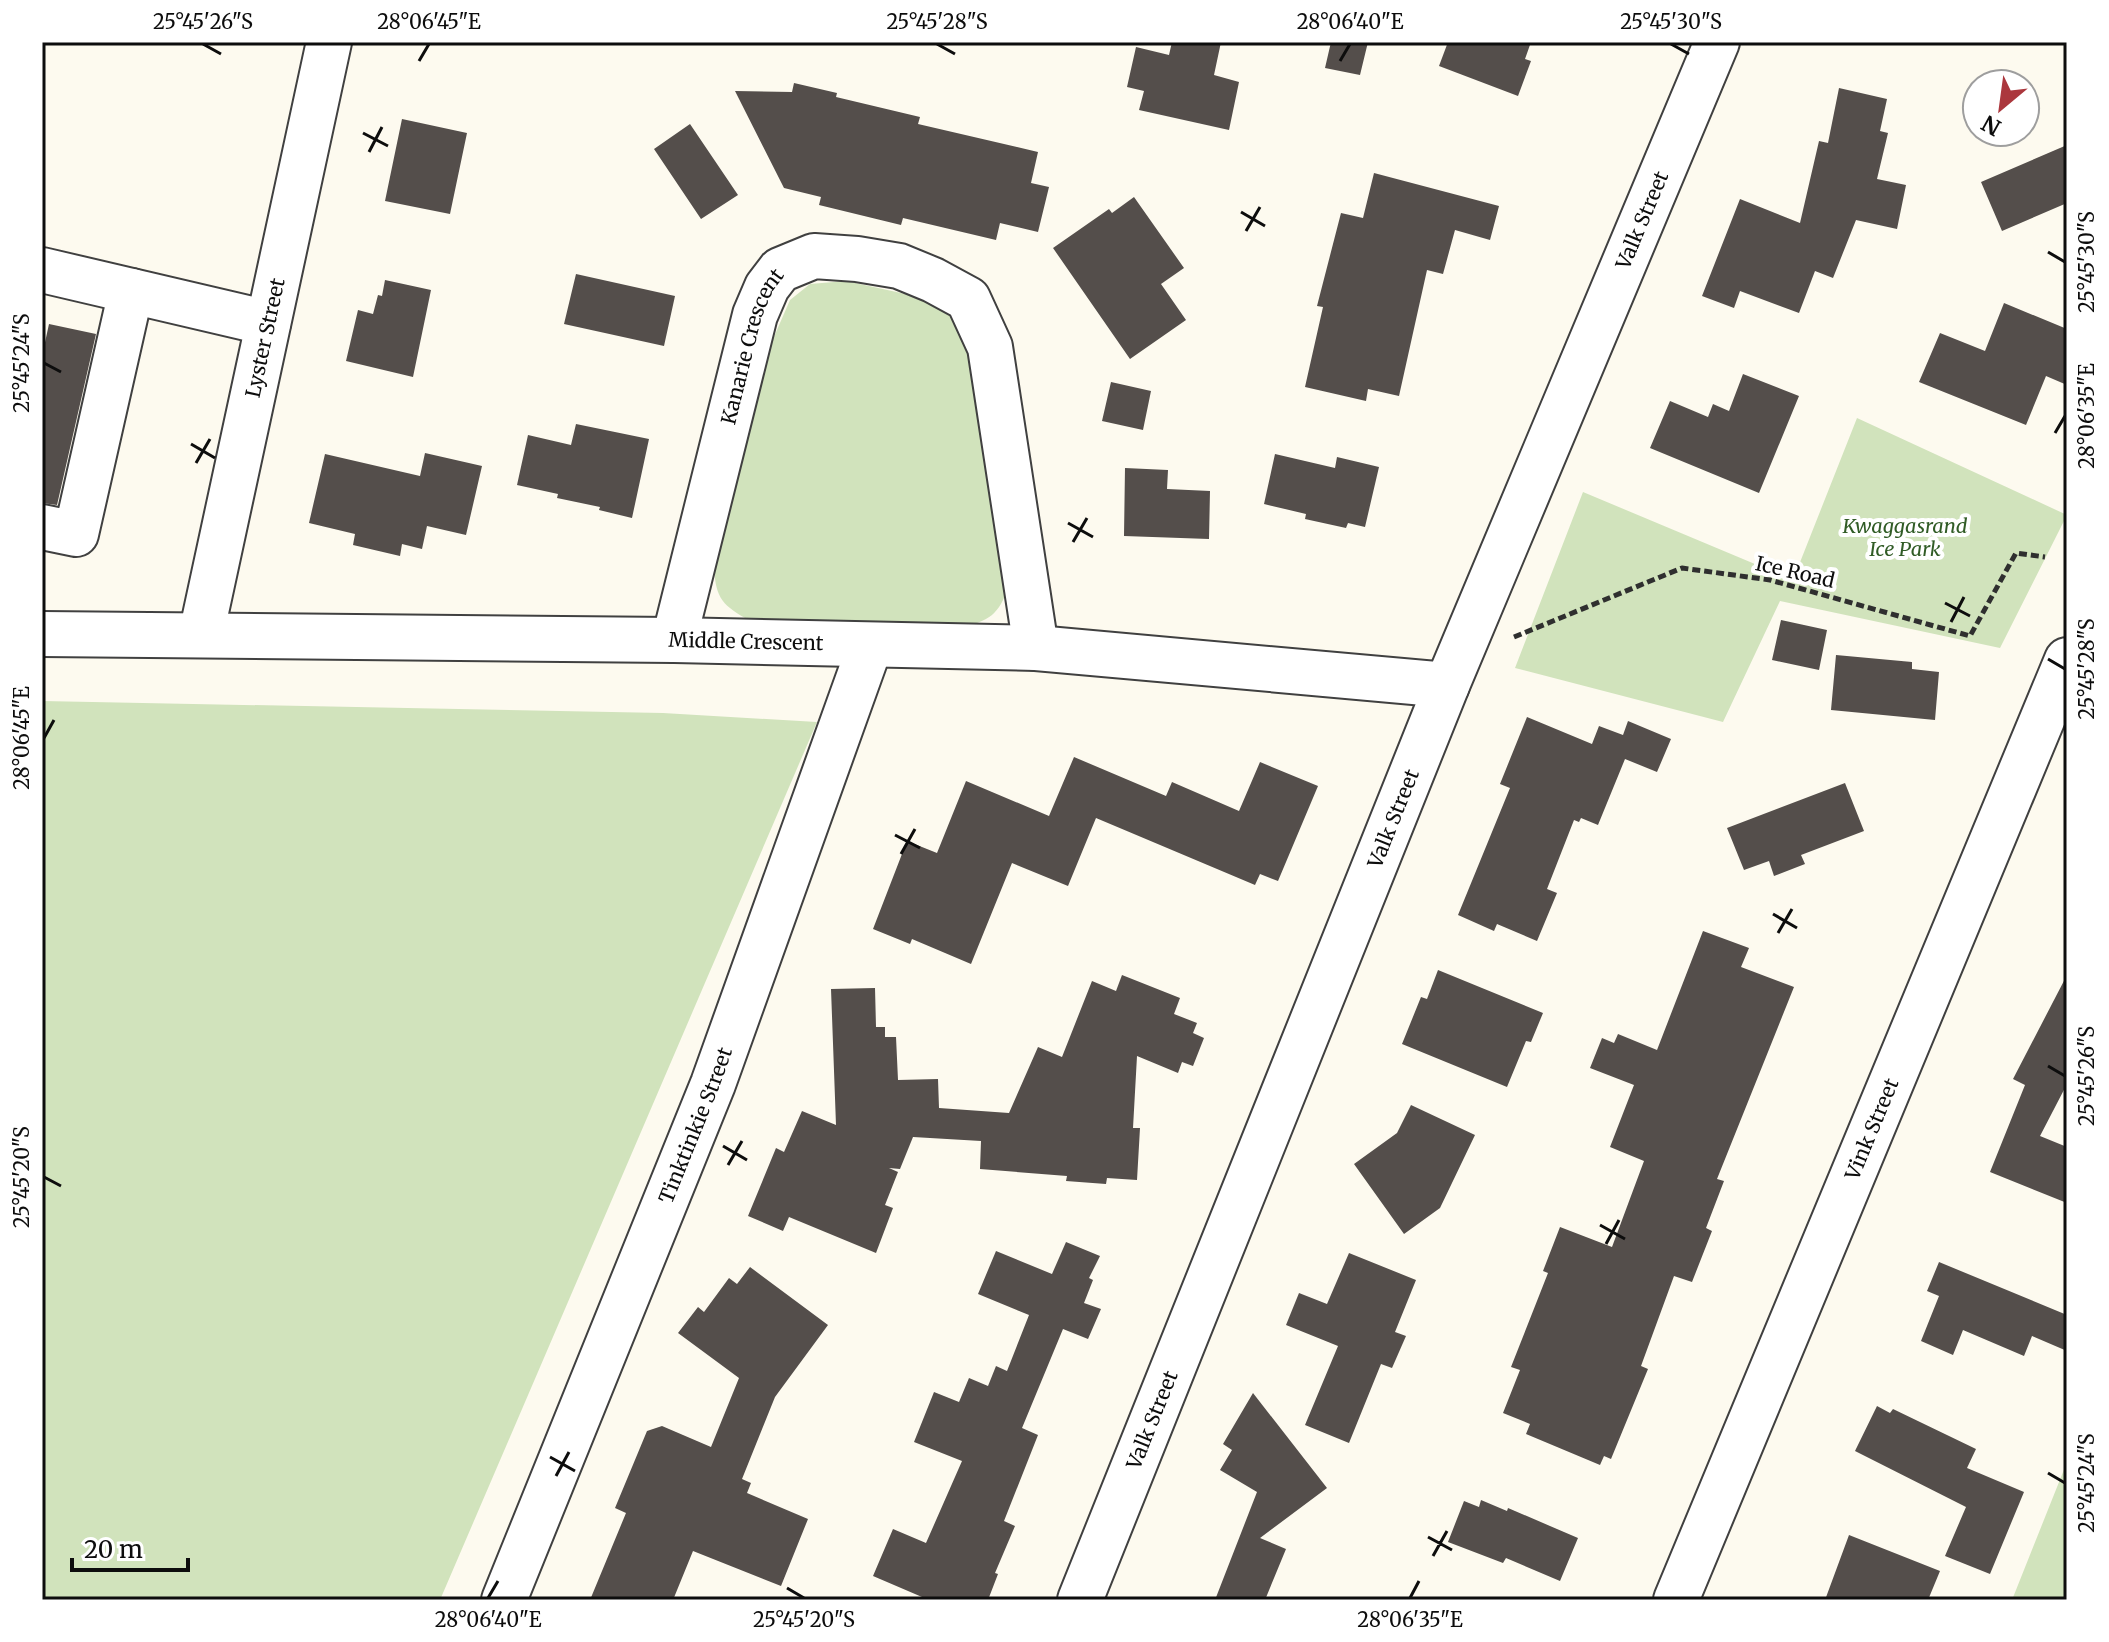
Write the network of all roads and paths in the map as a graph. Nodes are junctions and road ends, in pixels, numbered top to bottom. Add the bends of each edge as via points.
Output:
1 (329, 42) edge
2 (1717, 42) edge
3 (42, 270) edge
4 (131, 291) junction
5 (268, 323) junction
6 (42, 527) edge
7 (2045, 557) dead end
8 (42, 634) edge
9 (201, 635) junction
10 (1511, 638) dead end
11 (674, 640) junction
12 (870, 646) junction
13 (1036, 648) junction
14 (2067, 660) edge
15 (1447, 685) junction
16 (504, 1600) edge
17 (1080, 1600) edge
18 (1676, 1600) edge

1 - 5 street, Lyster Street
2 - 15 street, Valk Street
3 - 4 street
4 - 5 street
4 - 6 street via 76,534
5 - 9 street, Lyster Street
7 - 10 path, Ice Road via 2016,553 1970,636 1770,580 1682,568
8 - 9 street, Middle Crescent
9 - 11 street, Middle Crescent
11 - 12 street, Middle Crescent
11 - 13 street, Kanarie Crescent via 755,315 780,270 814,256 899,266 968,299 990,347
12 - 13 street, Middle Crescent
12 - 16 street, Tinktinkie Street via 713,1084
13 - 15 street, Middle Crescent
14 - 18 street, Vink Street
15 - 17 street, Valk Street

